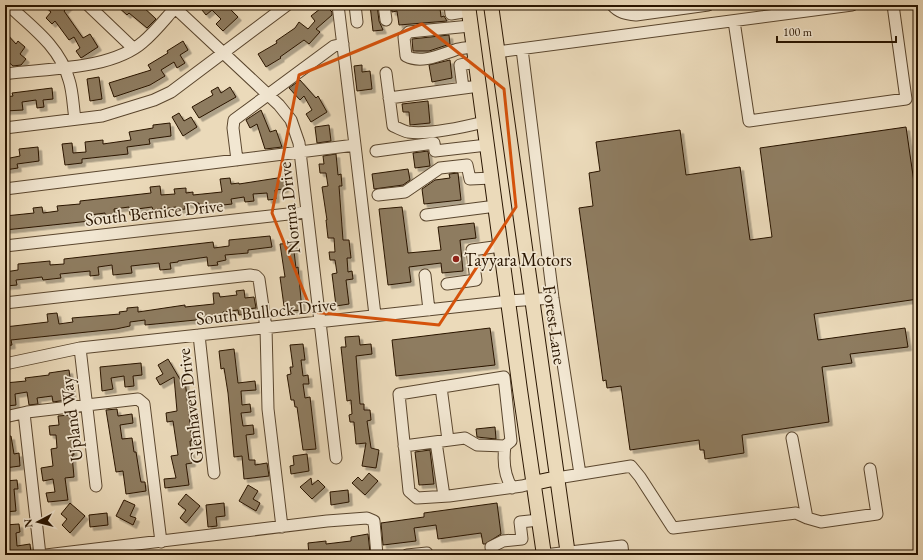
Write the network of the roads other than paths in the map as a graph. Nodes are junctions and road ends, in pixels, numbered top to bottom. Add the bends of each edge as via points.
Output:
1 (8, 5) edge
2 (88, 5) edge
3 (287, 5) edge
4 (338, 5) edge
5 (354, 5) edge
6 (384, 5) edge
7 (450, 5) edge
8 (490, 5) edge
9 (612, 5) edge
10 (708, 5) edge
11 (852, 5) edge
12 (893, 5) edge
13 (173, 7) edge
14 (468, 8) edge
15 (386, 20) dead end
16 (734, 21) junction
17 (357, 22) dead end
18 (470, 26) junction
19 (343, 44) junction
20 (473, 47) junction
21 (133, 48) junction
22 (522, 49) junction
23 (497, 52) junction
24 (225, 54) junction
25 (476, 62) junction
26 (65, 67) junction
27 (386, 73) dead end
28 (5, 74) edge
29 (479, 86) junction
30 (463, 88) junction
31 (269, 95) junction
32 (389, 98) junction
33 (507, 119) junction
34 (75, 120) junction
35 (484, 122) junction
36 (5, 128) edge
37 (355, 145) junction
38 (487, 145) junction
39 (300, 150) junction
40 (376, 151) dead end
41 (237, 160) junction
42 (492, 178) junction
43 (5, 189) edge
44 (378, 195) dead end
45 (496, 206) junction
46 (306, 212) junction
47 (426, 214) dead end
48 (5, 246) edge
49 (501, 246) junction
50 (425, 275) dead end
51 (447, 284) dead end
52 (553, 298) junction
53 (532, 300) junction
54 (509, 301) junction
55 (5, 303) edge
56 (429, 310) junction
57 (375, 316) junction
58 (319, 322) junction
59 (266, 328) junction
60 (199, 335) junction
61 (80, 348) junction
62 (5, 364) edge
63 (441, 387) junction
64 (87, 405) junction
65 (24, 413) junction
66 (5, 417) edge
67 (527, 438) junction
68 (792, 438) dead end
69 (448, 440) junction
70 (436, 442) junction
71 (508, 444) junction
72 (404, 446) junction
73 (336, 458) dead end
74 (870, 469) dead end
75 (214, 473) dead end
76 (580, 474) junction
77 (557, 478) junction
78 (534, 483) junction
79 (96, 486) dead end
80 (512, 488) junction
81 (444, 496) junction
82 (806, 518) junction
83 (539, 520) junction
84 (282, 527) junction
85 (161, 542) junction
86 (568, 554) edge
87 (40, 555) edge
88 (46, 555) edge
89 (377, 555) edge
90 (407, 555) edge
91 (427, 555) edge
92 (492, 555) edge
93 (544, 555) edge
94 (623, 555) edge

1 - 26 street via 55,49
2 - 21 street
3 - 24 street
4 - 19 street
5 - 17 street
6 - 15 street
7 - 14 street via 451,14
8 - 23 main road, Forest Lane
9 - 10 street via 625,14 636,15
11 - 16 street
12 - 16 street via 906,99 749,121
13 - 21 street via 143,42
13 - 24 street, Norma Drive
14 - 18 main road
16 - 22 street
18 - 20 main road
18 - 20 street via 410,32 404,37 406,56 413,60 442,56 456,49
19 - 31 street via 334,46
19 - 37 street
20 - 25 main road
21 - 26 street via 108,60
22 - 23 street
22 - 52 street
23 - 33 main road, Forest Lane
24 - 31 street, Norma Drive
24 - 34 street via 171,92 154,100 102,116
25 - 29 main road
25 - 30 street via 460,65
26 - 28 street
26 - 34 street via 70,81
27 - 32 street
29 - 30 street
29 - 35 main road
30 - 32 street
31 - 39 street, Norma Drive via 291,120
31 - 41 street via 234,120
32 - 35 street via 393,126 408,132 464,127
33 - 35 main road
33 - 53 main road, Forest Lane
34 - 36 street
35 - 38 main road
37 - 39 street
37 - 57 street
38 - 40 street via 435,151 434,143
38 - 42 main road
39 - 41 street
39 - 46 street, Norma Drive
41 - 43 street
42 - 44 street via 470,179 467,165 440,168 405,192
42 - 45 main road
45 - 47 street
45 - 49 main road
46 - 48 street, South Bernice Drive
46 - 58 street, Norma Drive
49 - 51 street via 472,250 476,280
49 - 54 main road
50 - 56 street
52 - 53 street, South Bullock Drive
52 - 76 street
53 - 54 street, South Bullock Drive
53 - 77 main road, Forest Lane
54 - 56 street, South Bullock Drive
54 - 67 main road
55 - 59 street via 250,275 259,279
56 - 57 street, South Bullock Drive
57 - 58 street, South Bullock Drive
58 - 59 street, South Bullock Drive
58 - 73 street, Norma Drive
59 - 60 street, South Bullock Drive
59 - 84 street via 268,409
60 - 61 street, South Bullock Drive
60 - 75 street, Glenhaven Drive
61 - 62 street, South Bullock Drive
61 - 64 street, Upland Way
63 - 69 street
63 - 71 street via 504,377
63 - 72 street via 399,394
64 - 65 street
64 - 79 street, Upland Way
64 - 85 street via 138,399 144,404
65 - 66 street
65 - 87 street
67 - 71 street
67 - 78 main road
68 - 82 street
69 - 70 street
69 - 71 street via 465,438 477,445
70 - 72 street
70 - 81 street
71 - 80 street via 504,454 506,477
72 - 81 street via 409,491 412,495 417,498
74 - 82 street via 877,514 821,522
76 - 77 street
76 - 82 street via 631,466 673,528 796,513
77 - 78 main road
77 - 86 main road, Forest Lane
78 - 80 street
78 - 83 main road
80 - 81 street
83 - 92 street via 520,522 522,539 503,541 491,547
83 - 93 main road
84 - 85 street
84 - 89 street via 371,519 374,521
85 - 88 street
86 - 93 street
86 - 94 street via 622,546
90 - 91 street via 427,552

